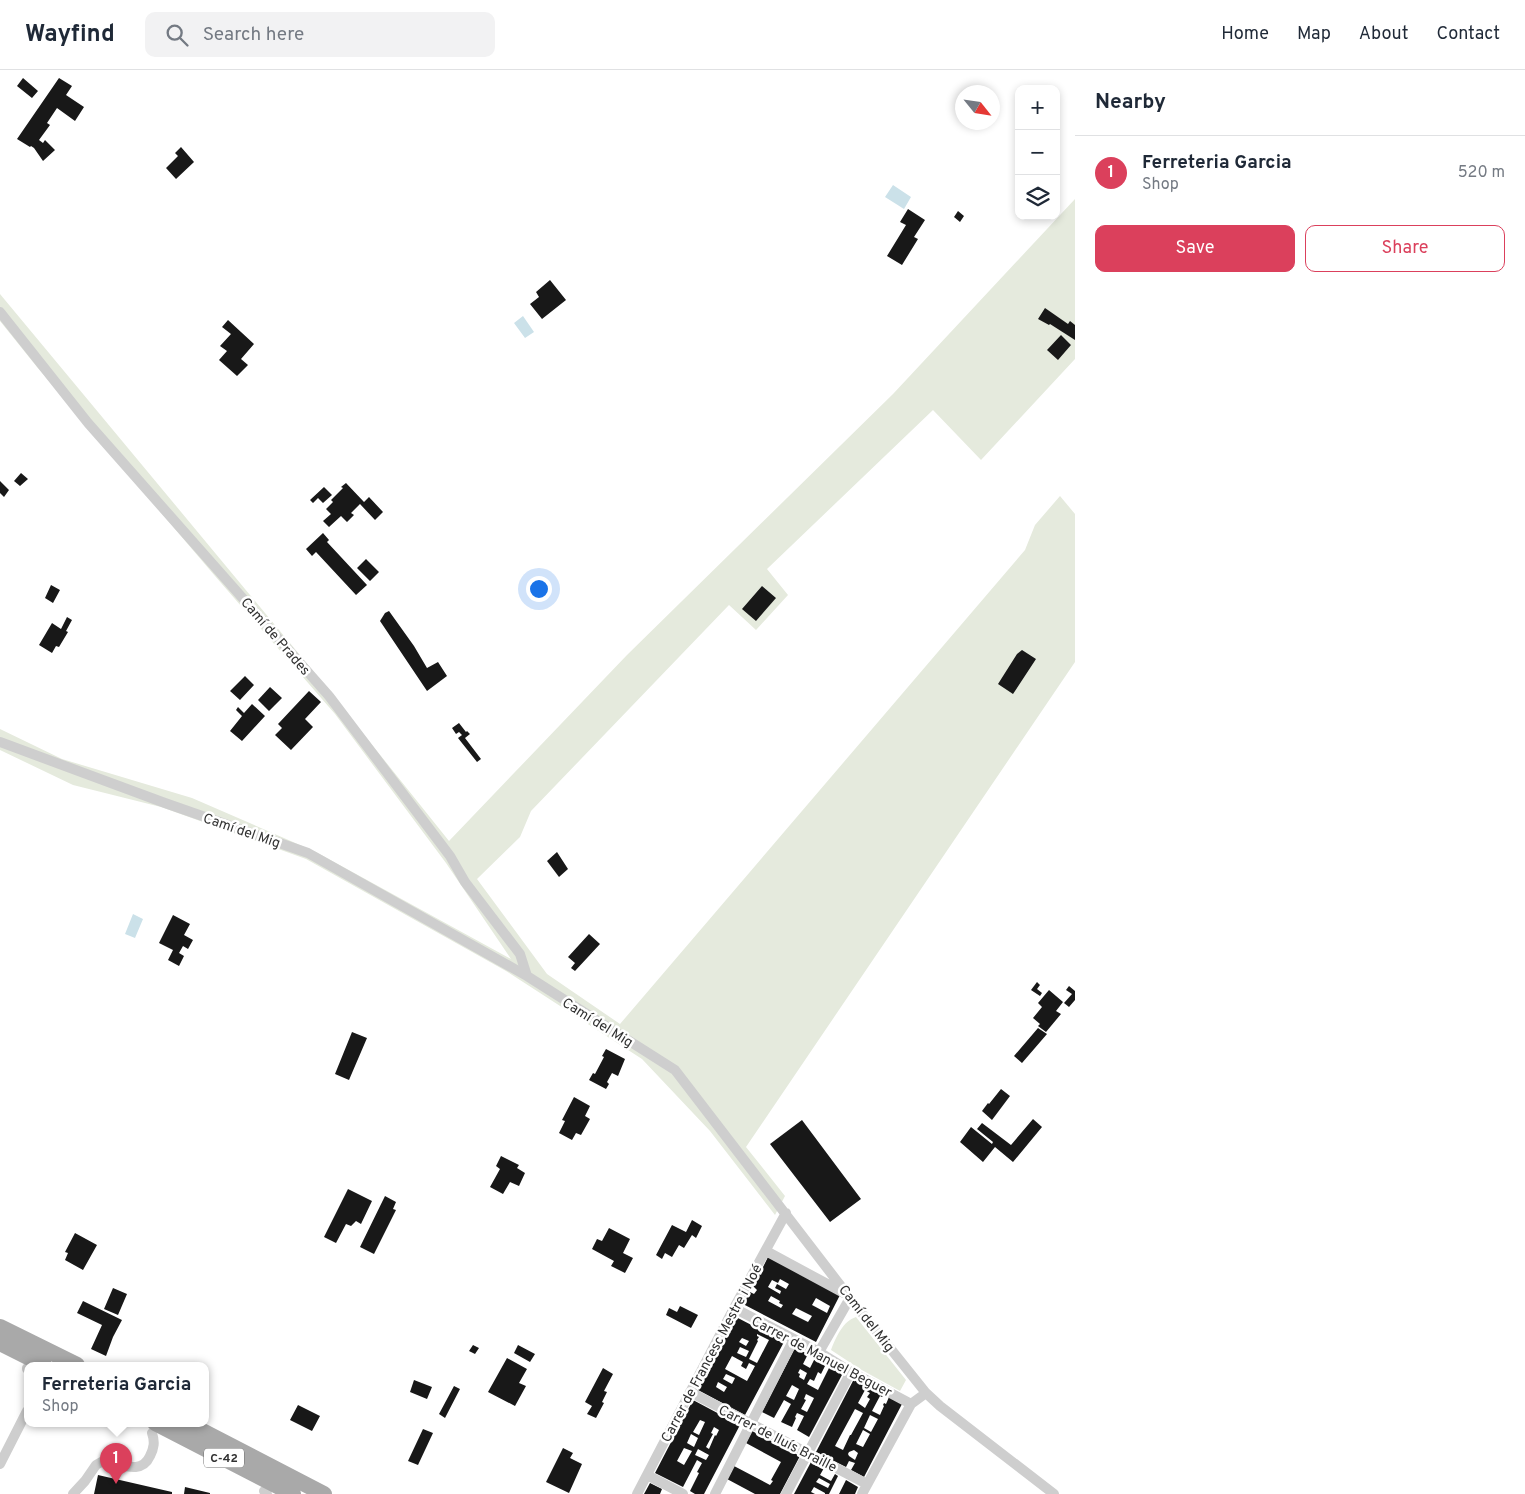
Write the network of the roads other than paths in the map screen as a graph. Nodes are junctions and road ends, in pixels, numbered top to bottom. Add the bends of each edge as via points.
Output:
1 (0, 312) edge
2 (0, 742) edge
3 (527, 976) junction
4 (786, 1213) junction
5 (766, 1251) junction
6 (849, 1296) junction
7 (734, 1308) junction
8 (0, 1326) edge
9 (794, 1339) junction
10 (0, 1343) edge
11 (819, 1352) junction
12 (38, 1362) edge
13 (71, 1362) edge
14 (851, 1372) junction
15 (690, 1392) junction
16 (926, 1392) junction
17 (911, 1404) junction
18 (24, 1417) edge
19 (750, 1424) junction
20 (195, 1427) edge
21 (154, 1428) edge
22 (808, 1453) junction
23 (0, 1464) edge
24 (647, 1476) junction
25 (864, 1489) edge
26 (73, 1494) edge
27 (293, 1494) edge
28 (324, 1494) edge
29 (637, 1494) edge
30 (683, 1494) edge
31 (715, 1494) edge
32 (786, 1494) edge
33 (1054, 1494) edge

1 - 3 street, Camí de Prades via 88,423 329,696 520,954
2 - 3 street, Camí del Mig via 308,853
3 - 4 street, Camí del Mig via 675,1070
4 - 5 street, Carrer de Francesc Mestre i Noé
4 - 6 street, Camí del Mig
5 - 6 street
5 - 7 street, Carrer de Francesc Mestre i Noé
6 - 11 street
6 - 16 street, Camí del Mig
7 - 9 street, Carrer de Manuel Beguer
7 - 15 street, Carrer de Francesc Mestre i Noé
8 - 13 main road
9 - 11 street, Carrer de Manuel Beguer
9 - 19 street
10 - 12 main road
11 - 14 street, Carrer de Manuel Beguer
14 - 17 street, Carrer de Manuel Beguer
14 - 22 street
15 - 19 street, Carrer de lluís Braille
15 - 24 street, Carrer de Francesc Mestre i Noé
16 - 17 street
16 - 33 street, Camí del Mig
17 - 25 street
18 - 23 street
19 - 22 street, Carrer de lluís Braille
19 - 31 street
20 - 28 main road, C-42
21 - 26 street via 154,1449 141,1467 103,1461
21 - 27 main road, C-42
22 - 25 street, Carrer de lluís Braille
22 - 32 street
24 - 29 street, Carrer de Francesc Mestre i Noé
24 - 30 street

